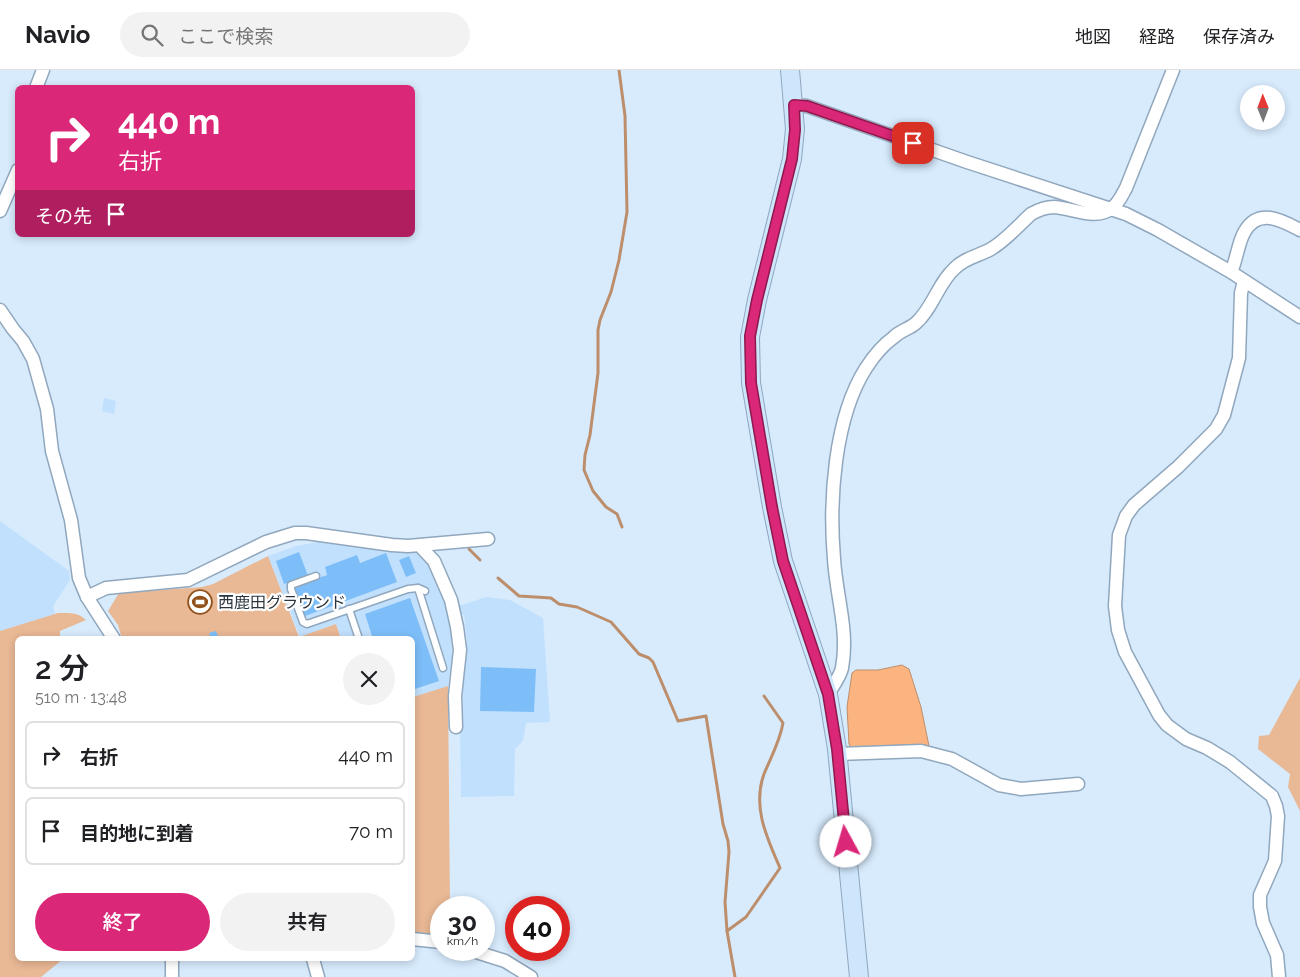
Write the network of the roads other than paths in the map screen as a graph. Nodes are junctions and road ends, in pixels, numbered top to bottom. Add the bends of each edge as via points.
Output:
1 (43, 70) edge
2 (790, 70) edge
3 (1173, 70) edge
4 (37, 85) edge
5 (794, 105) junction
6 (15, 175) edge
7 (4, 192) edge
8 (1112, 208) junction
9 (0, 211) edge
10 (1300, 230) edge
11 (1231, 272) junction
12 (1244, 281) junction
13 (0, 310) edge
14 (1300, 317) edge
15 (488, 539) dead end
16 (420, 546) junction
17 (316, 576) dead end
18 (87, 597) junction
19 (349, 609) junction
20 (112, 636) edge
21 (358, 636) edge
22 (443, 668) dead end
23 (828, 694) junction
24 (456, 727) dead end
25 (838, 754) junction
26 (1078, 784) dead end
27 (415, 939) edge
28 (430, 941) edge
29 (495, 958) edge
30 (172, 961) edge
31 (314, 961) edge
32 (172, 977) edge
33 (318, 977) edge
34 (531, 977) edge
35 (859, 977) edge
36 (1279, 977) edge

1 - 4 street
2 - 5 street
3 - 8 street via 1126,188
5 - 8 street via 807,106 966,162
5 - 23 street via 792,159 750,336 751,383 783,561
6 - 7 street
7 - 9 street
8 - 11 street
8 - 23 street via 1098,213 1053,207 1031,214 992,248 968,258 953,269 925,314 910,328 894,336 866,368 844,420 835,473 834,560 843,621 843,650 842,669
10 - 11 street via 1273,217 1256,220 1245,231
11 - 12 street
12 - 14 street
12 - 36 street via 1239,358 1224,415 1216,429 1126,516 1119,535 1115,606 1125,652 1167,725 1230,762 1272,796 1278,816 1275,861 1262,890 1260,907 1263,923 1277,955
13 - 18 street via 29,350 39,376 52,451 71,520 79,578
15 - 16 street
16 - 18 street via 392,546 295,534 247,550 188,580 106,588
16 - 24 street via 434,561 458,627
17 - 19 lane via 291,585 303,622 306,624
18 - 20 street
19 - 21 lane
19 - 22 lane via 408,588 422,589 418,592
23 - 25 street
25 - 26 street via 921,751 952,759 999,785 1021,788
25 - 35 street
27 - 28 street
29 - 34 street
30 - 32 street
31 - 33 street

